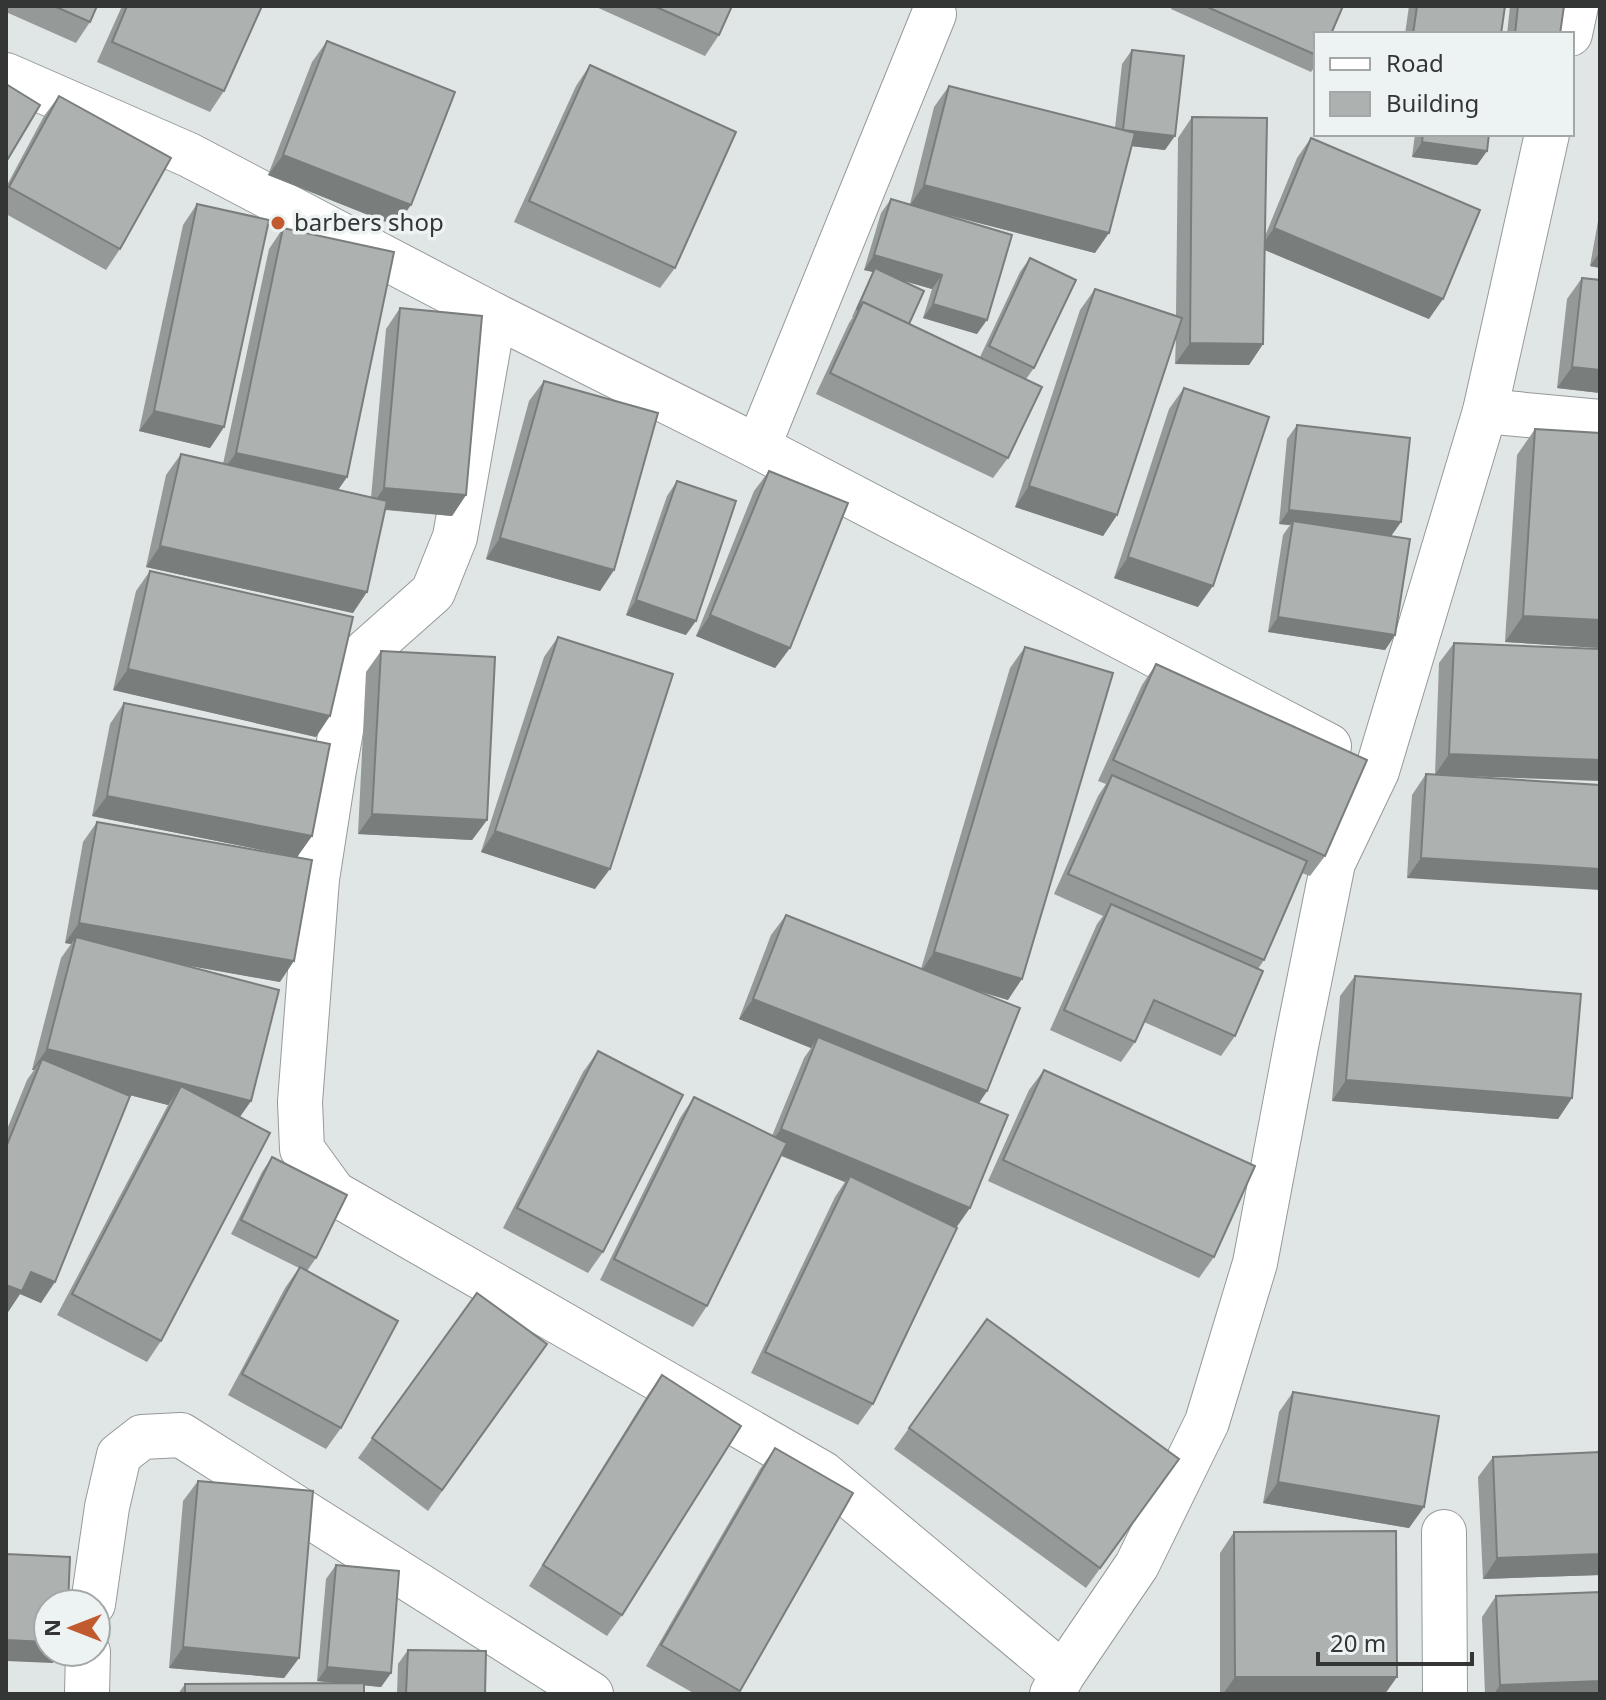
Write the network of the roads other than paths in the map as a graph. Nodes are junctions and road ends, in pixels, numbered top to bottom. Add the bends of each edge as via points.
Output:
1 (1576, 6) edge
2 (934, 14) dead end
3 (1570, 32) edge
4 (6, 75) edge
5 (1547, 136) edge
6 (494, 315) junction
7 (1485, 411) junction
8 (1600, 422) edge
9 (758, 447) junction
10 (1377, 771) junction
11 (1444, 1532) dead end
12 (95, 1588) edge
13 (88, 1668) edge
14 (1058, 1684) edge
15 (87, 1694) edge
16 (591, 1694) edge
17 (1445, 1694) edge

1 - 3 street
2 - 9 street
4 - 6 street via 189,155
5 - 7 street
6 - 9 street
6 - 14 street via 455,537 433,592 353,663 317,879 300,1102 302,1149 334,1193 822,1473
7 - 8 street
7 - 10 street
9 - 10 street
10 - 14 street via 1333,863 1255,1263 1207,1422 1137,1565
11 - 17 street
12 - 16 street via 119,1455 142,1437 181,1435
13 - 15 street

